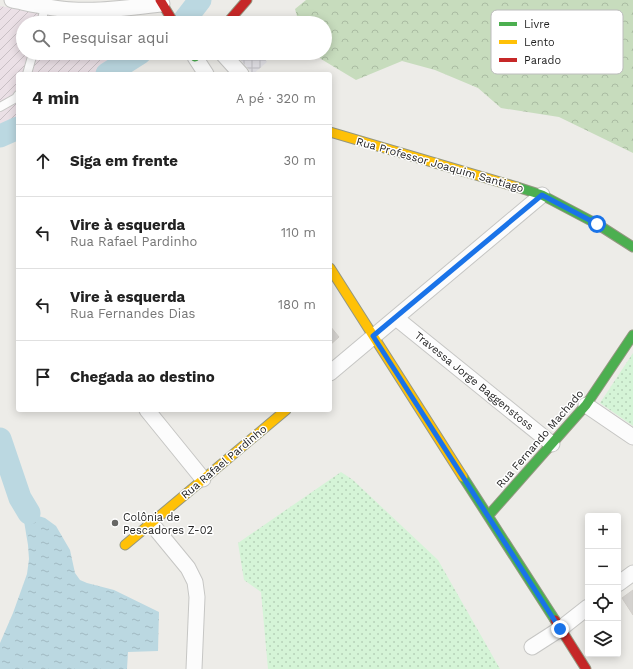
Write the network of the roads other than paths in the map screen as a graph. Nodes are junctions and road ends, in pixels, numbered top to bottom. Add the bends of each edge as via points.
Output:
1 (12, 0) edge
2 (247, 0) edge
3 (161, 2) edge
4 (45, 7) junction
5 (43, 16) edge
6 (170, 16) edge
7 (233, 16) edge
8 (31, 60) edge
9 (199, 60) edge
10 (228, 60) edge
11 (28, 72) edge
12 (205, 72) edge
13 (239, 72) edge
14 (16, 98) edge
15 (0, 107) edge
16 (332, 133) edge
17 (542, 195) junction
18 (633, 247) edge
19 (332, 271) edge
20 (396, 318) junction
21 (633, 335) edge
22 (373, 336) junction
23 (332, 371) edge
24 (586, 405) junction
25 (149, 412) edge
26 (284, 412) edge
27 (633, 437) edge
28 (552, 444) junction
29 (203, 479) junction
30 (488, 516) junction
31 (151, 523) junction
32 (125, 545) dead end
33 (633, 573) edge
34 (621, 582) edge
35 (585, 609) edge
36 (560, 629) junction
37 (532, 647) dead end
38 (194, 669) edge
39 (586, 669) edge

1 - 4 street
2 - 7 street
3 - 4 street via 94,11
3 - 6 street
4 - 5 lane
8 - 11 lane
9 - 12 street
10 - 13 street
14 - 15 lane
16 - 17 street, Rua Professor Joaquim Santiago
17 - 18 street, Rua Professor Joaquim Santiago via 597,224
17 - 20 street
19 - 22 street
20 - 22 street
20 - 28 street, Travessa Jorge Baggenstoss
21 - 24 street, Rua Fernando Machado
22 - 23 street
22 - 30 street
24 - 27 street
24 - 28 street, Rua Fernando Machado
25 - 29 street
26 - 29 street, Rua Rafael Pardinho
28 - 30 street, Rua Fernando Machado
29 - 31 street, Rua Rafael Pardinho
30 - 36 street
31 - 32 street, Rua Rafael Pardinho
31 - 38 street via 188,568 195,582 197,597
33 - 34 street
35 - 36 street
36 - 37 street
36 - 39 street

